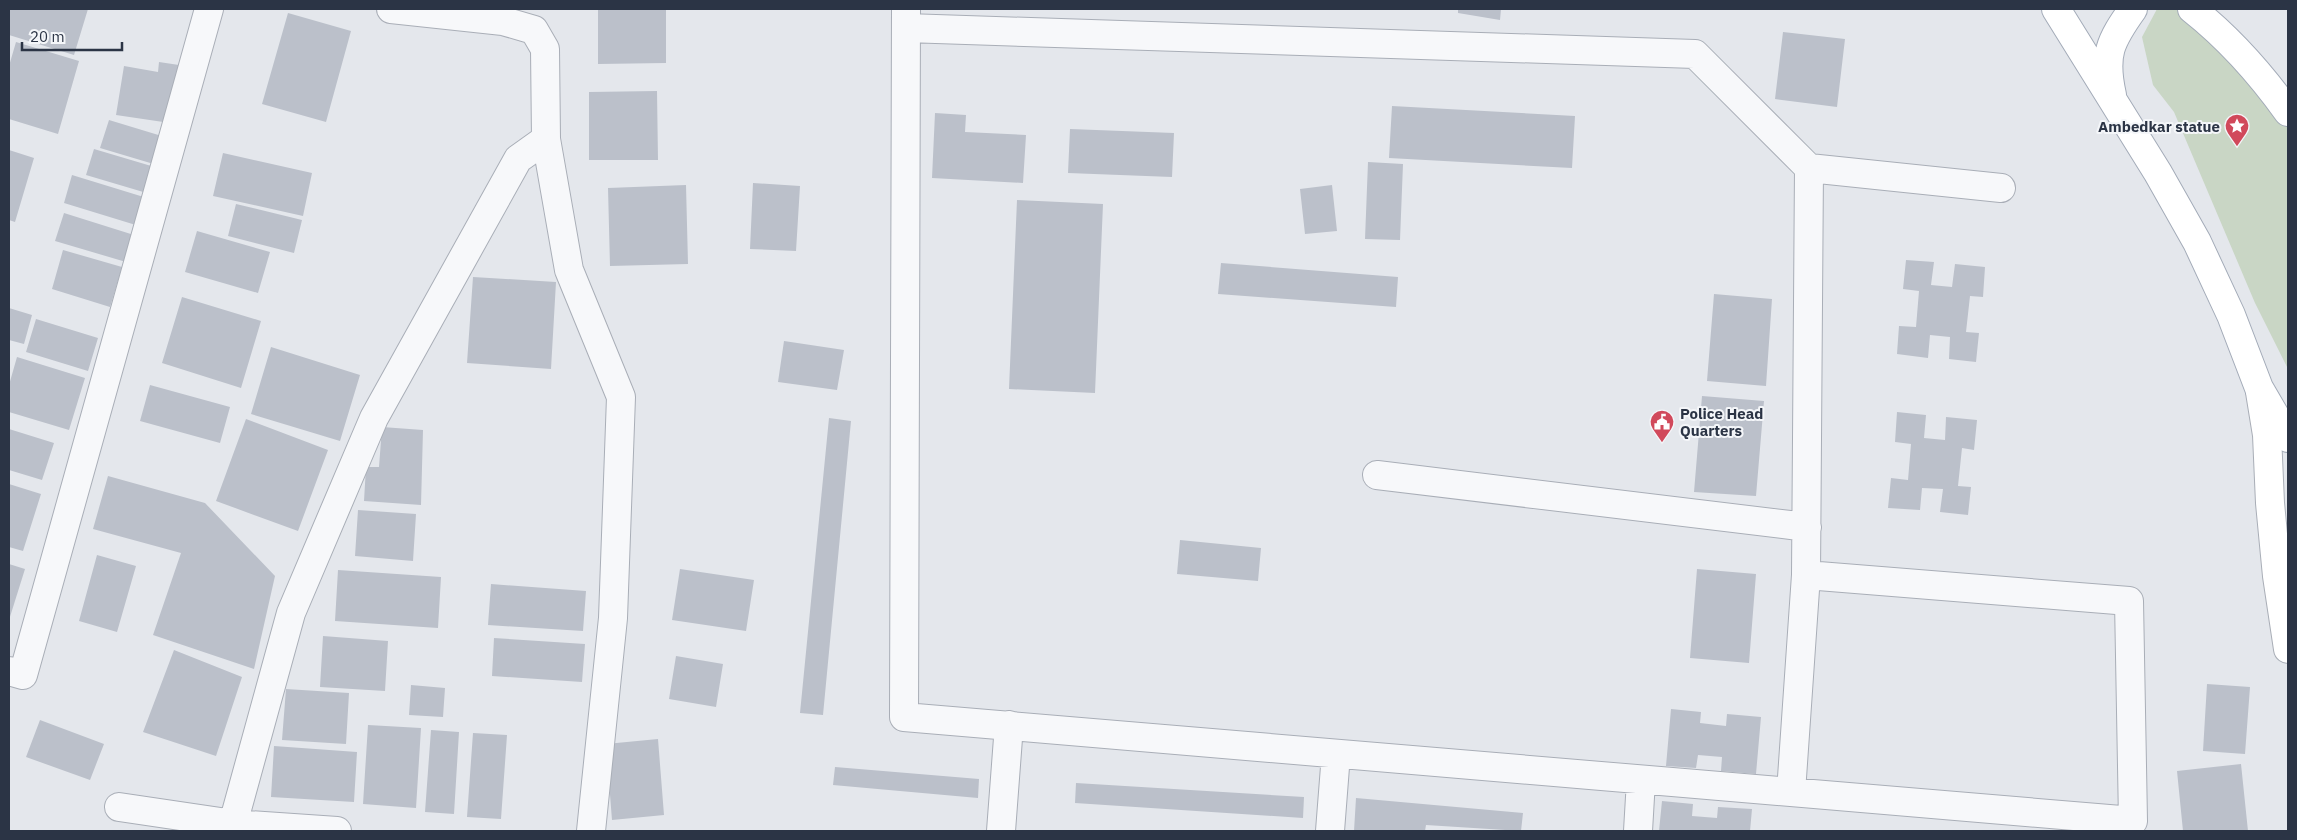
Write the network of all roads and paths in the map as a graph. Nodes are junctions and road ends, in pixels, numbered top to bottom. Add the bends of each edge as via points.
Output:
1 (209, 9) edge
2 (392, 9) edge
3 (2056, 9) edge
4 (2133, 9) edge
5 (2192, 9) edge
6 (906, 18) edge
7 (2115, 106) junction
8 (2288, 112) edge
9 (546, 139) junction
10 (1809, 168) junction
11 (2001, 188) dead end
12 (2259, 388) junction
13 (2288, 438) edge
14 (1377, 475) dead end
15 (1807, 528) junction
16 (1806, 575) junction
17 (2288, 649) edge
18 (9, 671) edge
19 (1009, 726) junction
20 (1336, 754) junction
21 (1641, 780) junction
22 (1791, 792) junction
23 (120, 807) dead end
24 (2133, 826) edge
25 (232, 828) edge
26 (337, 831) edge
27 (591, 831) edge
28 (1001, 831) edge
29 (1330, 831) edge
30 (1638, 831) edge

1 - 18 street via 23,675
2 - 9 street via 503,21 534,30 545,49
3 - 7 main road
4 - 7 main road via 2113,36 2106,72
5 - 8 main road via 2216,28 2260,74
6 - 10 street via 1695,54
6 - 19 street via 904,717
7 - 12 main road via 2197,242 2231,315
9 - 25 street via 518,159 374,418 291,613
9 - 27 street via 569,270 622,397 613,618
10 - 11 street
10 - 15 street
12 - 13 main road
12 - 17 main road via 2267,435 2277,576
14 - 15 street
15 - 16 street
16 - 22 street
16 - 24 street via 2129,601
19 - 20 street
19 - 28 street
20 - 21 street
20 - 29 street
21 - 22 street
21 - 30 street
22 - 24 street
23 - 25 street
25 - 26 street

